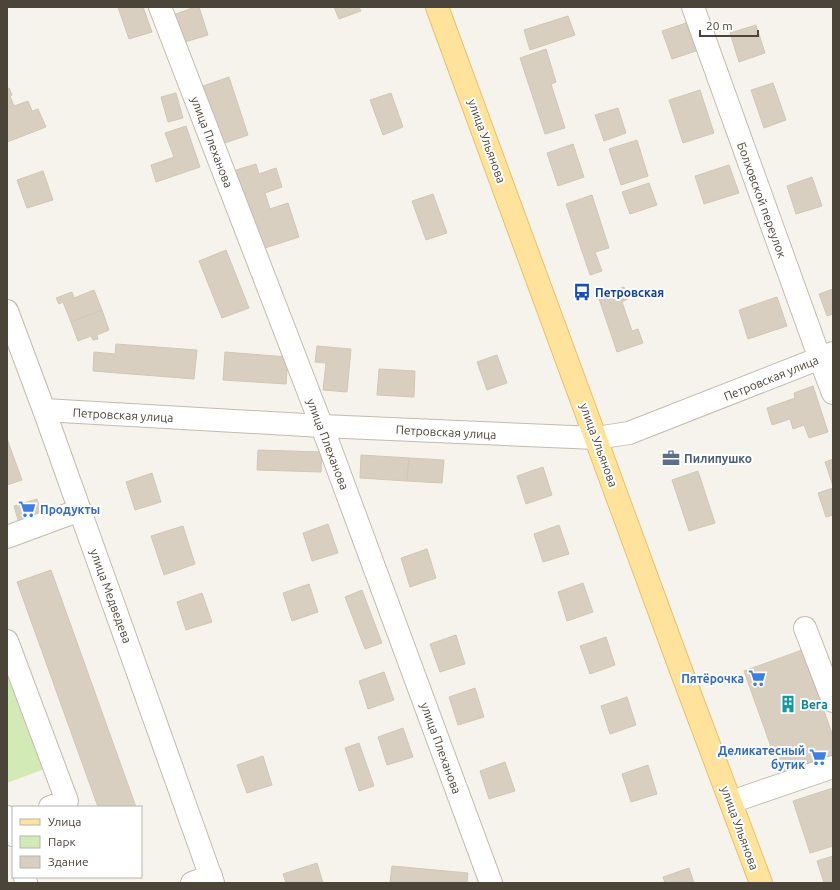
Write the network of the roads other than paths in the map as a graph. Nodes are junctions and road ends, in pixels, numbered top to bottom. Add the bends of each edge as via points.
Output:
1 (160, 7) edge
2 (438, 7) edge
3 (693, 7) edge
4 (7, 310) edge
5 (826, 356) edge
6 (833, 393) edge
7 (44, 410) junction
8 (322, 426) junction
9 (596, 438) junction
10 (80, 510) junction
11 (7, 537) edge
12 (805, 628) dead end
13 (7, 641) edge
14 (833, 701) edge
15 (833, 767) edge
16 (731, 802) junction
17 (53, 806) edge
18 (206, 881) edge
19 (491, 883) edge
20 (761, 883) edge

1 - 8 street, улица Плеханова
2 - 9 main road, улица Ульянова
3 - 5 street, Болховской переулок
4 - 7 street, улица Медведева
5 - 6 street, Болховской переулок
5 - 9 street, Петровская улица via 630,433
7 - 8 street, Петровская улица
7 - 10 street, улица Медведева
8 - 9 street, Петровская улица
8 - 19 street, улица Плеханова
9 - 16 main road, улица Ульянова
10 - 11 street
10 - 18 street, улица Медведева
12 - 14 street
13 - 17 street via 66,801
15 - 16 street
16 - 20 main road, улица Ульянова

